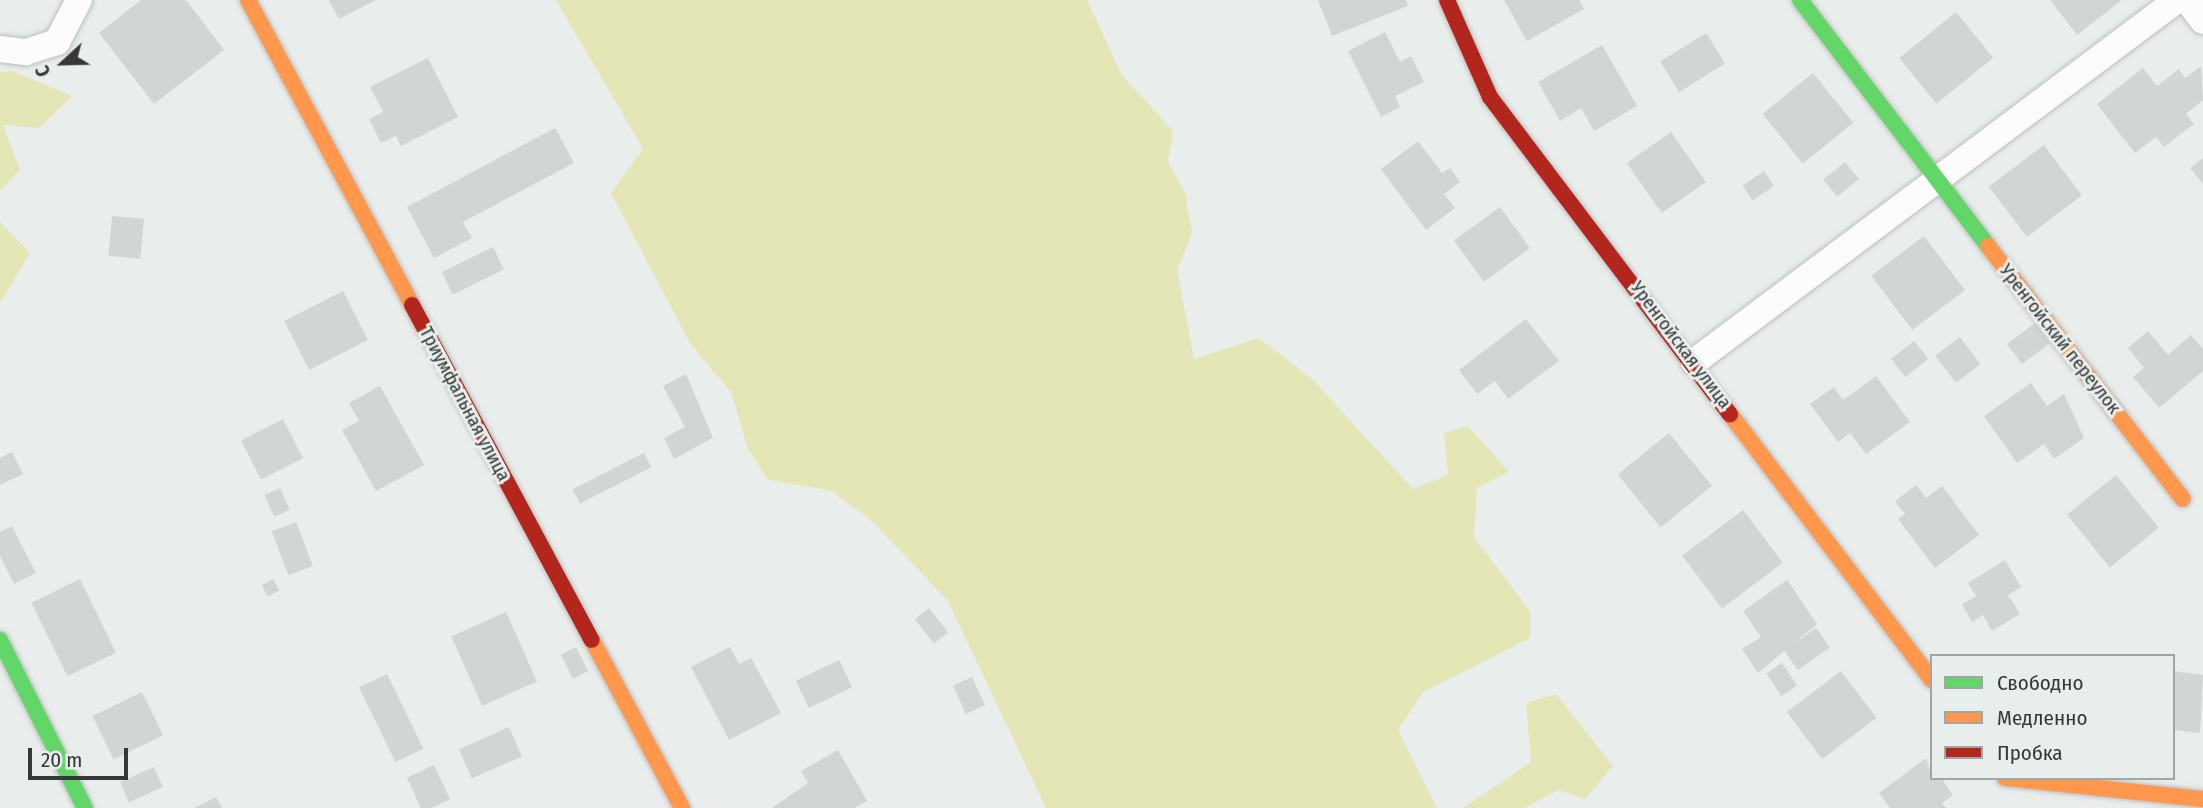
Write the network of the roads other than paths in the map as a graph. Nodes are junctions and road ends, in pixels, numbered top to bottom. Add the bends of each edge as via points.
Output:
1 (79, 0) edge
2 (248, 0) edge
3 (1447, 0) edge
4 (1800, 0) edge
5 (2176, 0) edge
6 (2188, 0) edge
7 (2203, 21) edge
8 (0, 49) edge
9 (1937, 180) junction
10 (1694, 362) junction
11 (2183, 499) dead end
12 (0, 640) edge
13 (1930, 677) edge
14 (2024, 780) edge
15 (2203, 799) edge
16 (85, 808) edge
17 (682, 808) edge

1 - 8 street via 57,41 26,52
2 - 17 street, Триумфальная улица
3 - 10 street, Уренгойская улица via 1490,97
4 - 9 street, Уренгойский переулок
5 - 9 street
6 - 7 street
9 - 10 street
9 - 11 street, Уренгойский переулок
10 - 13 street, Уренгойская улица
12 - 16 street
14 - 15 street

